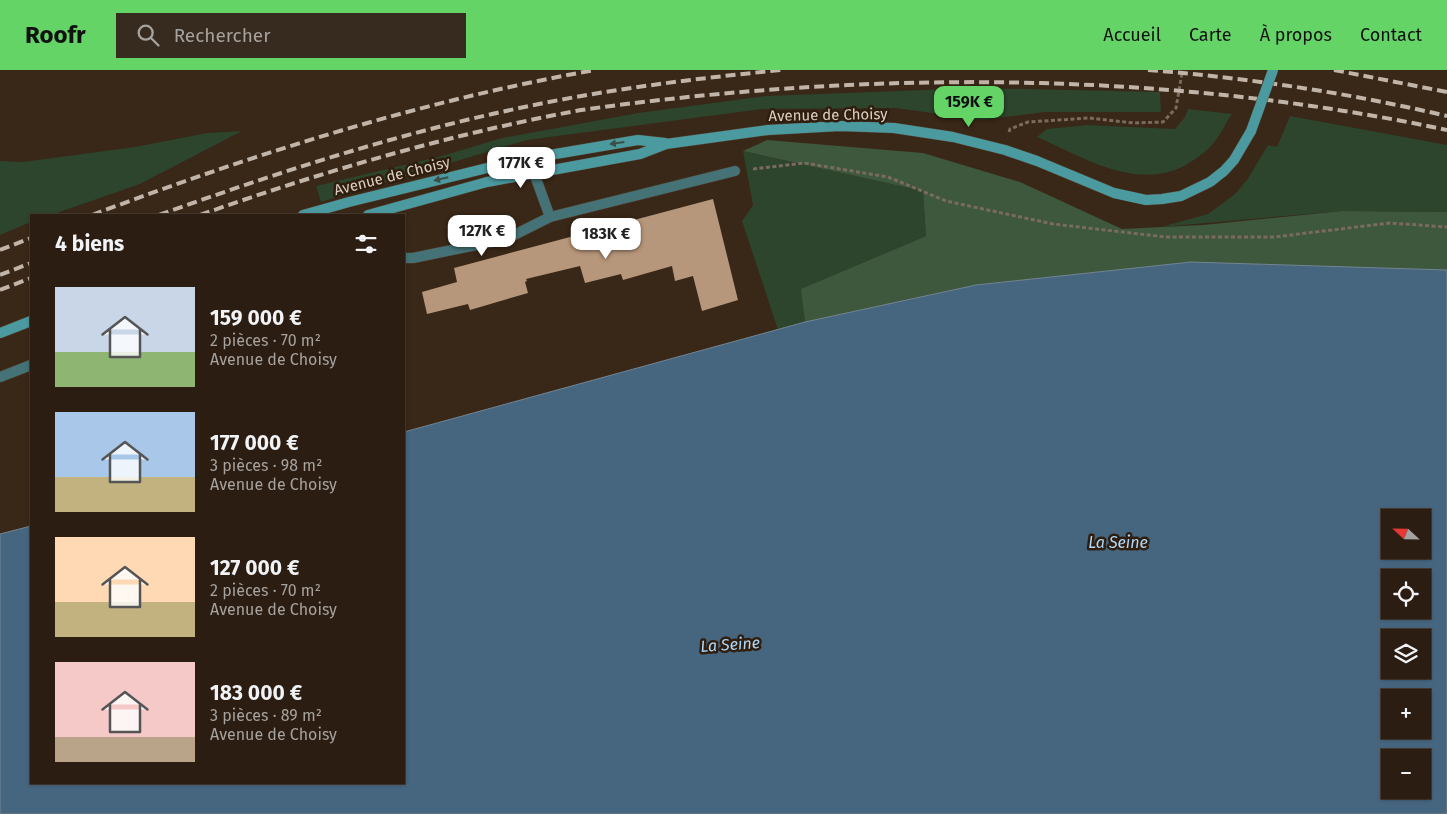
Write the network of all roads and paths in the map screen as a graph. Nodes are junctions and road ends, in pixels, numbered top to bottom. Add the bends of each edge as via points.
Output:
1 (1273, 70) edge
2 (1182, 73) dead end
3 (666, 144) junction
4 (1005, 150) junction
5 (531, 158) junction
6 (735, 171) joint
7 (534, 173) junction
8 (308, 214) edge
9 (372, 214) edge
10 (550, 218) junction
11 (1447, 227) edge
12 (405, 258) edge
13 (30, 321) edge
14 (0, 333) edge
15 (30, 365) edge
16 (0, 377) edge

1 - 4 main road, Avenue de Choisy, bridge via 1251,131 1234,160 1210,182 1181,196 1146,200 1114,193
2 - 4 path via 1176,108 1163,122 1134,123 1089,118 1028,122 1010,129
3 - 4 main road, Avenue de Choisy via 768,130 848,126 924,132
3 -> 5 main road, Avenue de Choisy via 638,140
3 - 7 main road, Avenue de Choisy via 640,154
5 - 7 street
5 -> 8 main road, Avenue de Choisy
6 - 10 street
6 - 11 path via 804,163 888,177 946,200 1053,224 1165,237 1274,237 1390,223
7 - 9 main road, Avenue de Choisy via 487,182
7 - 10 street
10 - 12 street via 506,239
13 - 14 main road
15 - 16 street

